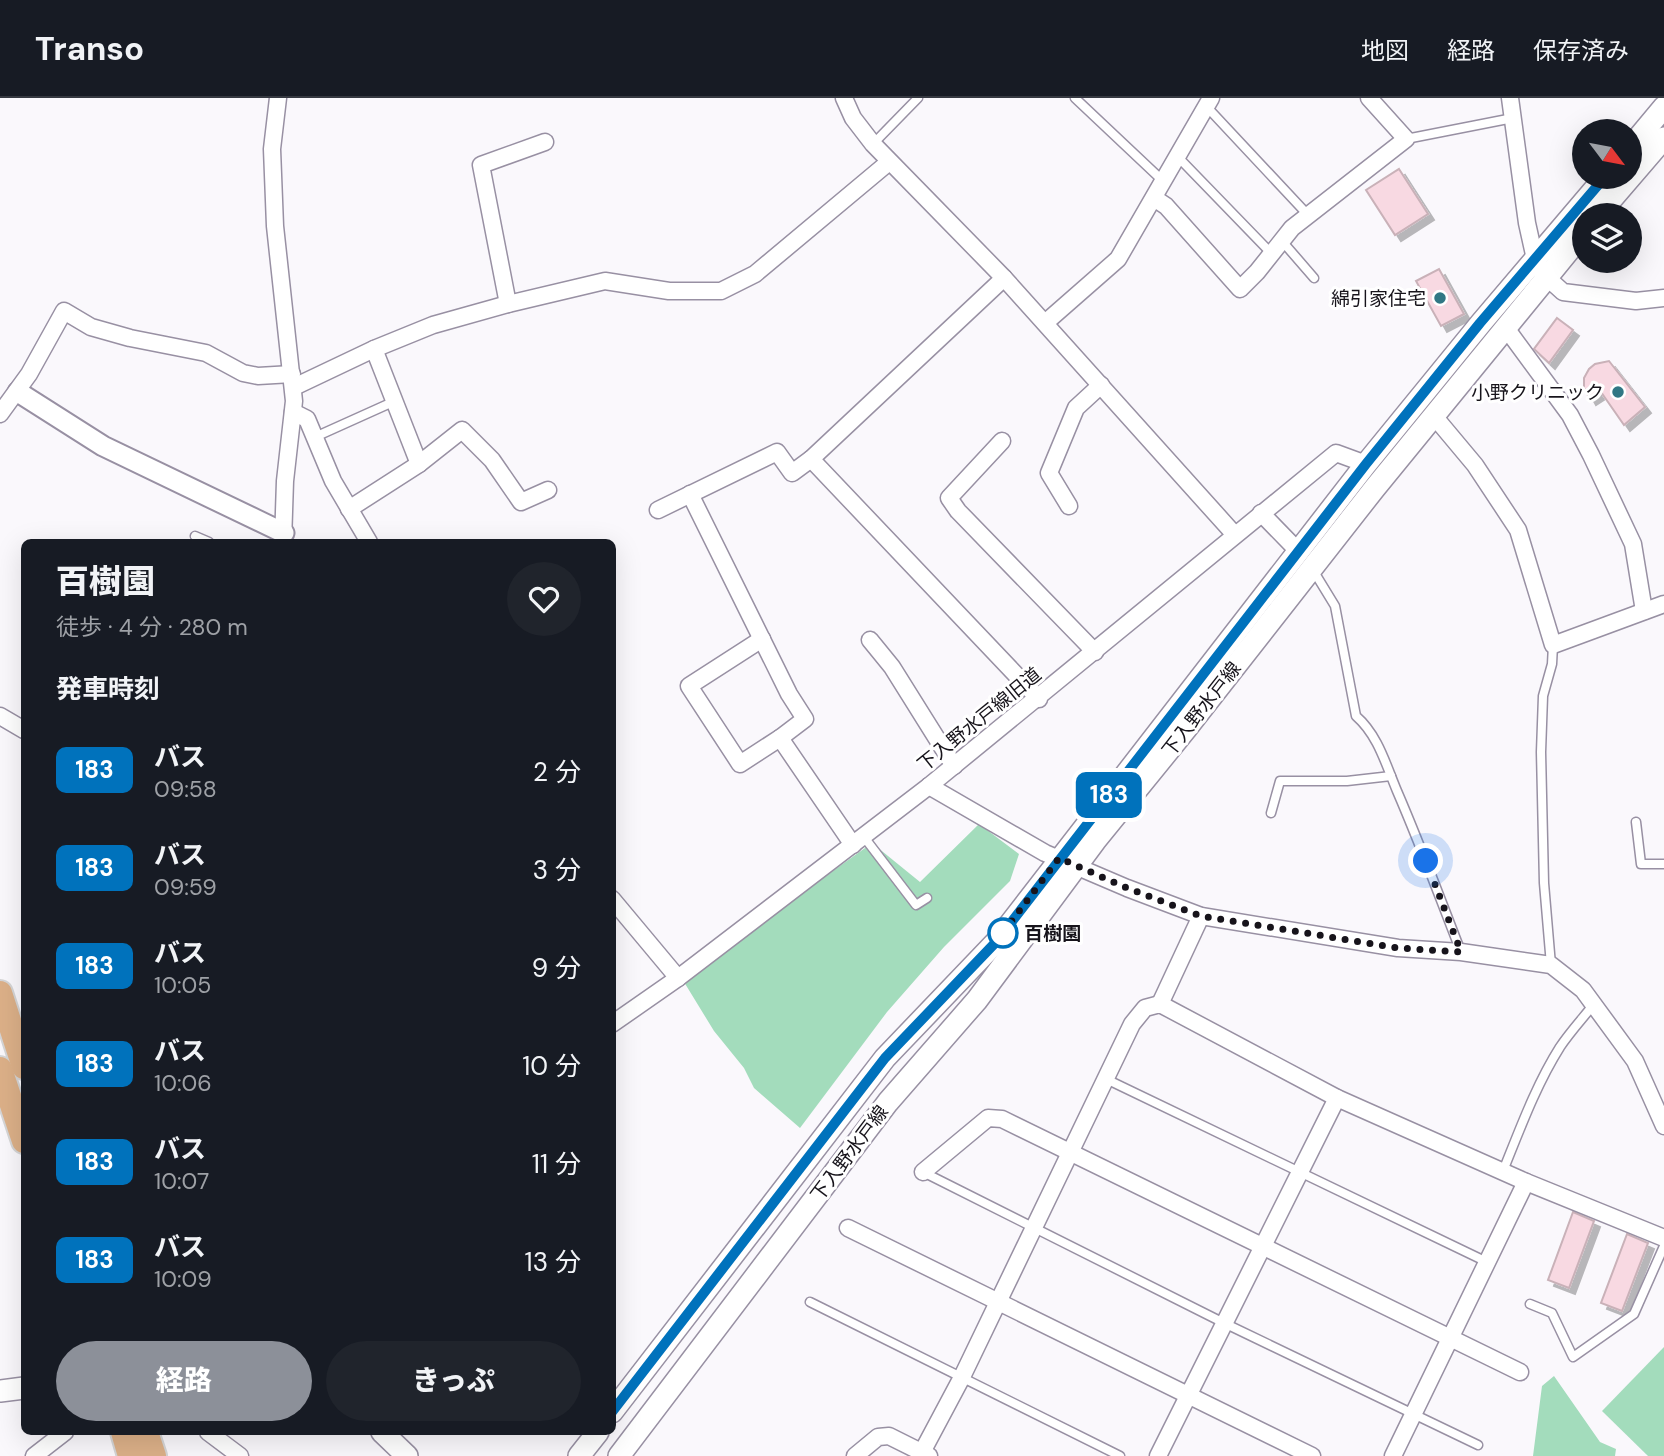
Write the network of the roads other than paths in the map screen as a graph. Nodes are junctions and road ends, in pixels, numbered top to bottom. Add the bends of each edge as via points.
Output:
1 (278, 98) edge
2 (844, 98) edge
3 (918, 98) edge
4 (1074, 98) edge
5 (1369, 98) edge
6 (1510, 98) edge
7 (1208, 102) edge
8 (1664, 107) edge
9 (1513, 118) junction
10 (1642, 133) edge
11 (1664, 138) edge
12 (1406, 139) junction
13 (544, 142) dead end
14 (873, 144) junction
15 (1177, 156) junction
16 (888, 162) junction
17 (1163, 181) junction
18 (1596, 189) edge
19 (1154, 198) junction
20 (1608, 203) edge
21 (1308, 215) junction
22 (1281, 240) junction
23 (1572, 242) edge
24 (1271, 253) junction
25 (1540, 268) junction
26 (1004, 278) junction
27 (1314, 278) dead end
28 (1664, 298) edge
29 (508, 304) junction
30 (1045, 323) junction
31 (1506, 328) junction
32 (374, 348) junction
33 (293, 380) junction
34 (1101, 385) junction
35 (18, 392) junction
36 (395, 401) junction
37 (293, 412) junction
38 (0, 414) edge
39 (1434, 416) junction
40 (314, 438) junction
41 (1002, 441) dead end
42 (811, 459) junction
43 (419, 464) junction
44 (1366, 464) junction
45 (548, 490) dead end
46 (690, 494) junction
47 (1069, 506) dead end
48 (349, 509) junction
49 (658, 510) dead end
50 (1261, 513) junction
51 (195, 536) dead end
52 (1235, 536) junction
53 (284, 538) edge
54 (202, 539) edge
55 (367, 539) edge
56 (1305, 560) junction
57 (1664, 604) edge
58 (1644, 611) junction
59 (762, 639) junction
60 (870, 640) dead end
61 (1553, 645) junction
62 (1095, 652) junction
63 (1039, 699) junction
64 (0, 716) edge
65 (21, 728) edge
66 (780, 738) junction
67 (954, 766) junction
68 (1391, 776) junction
69 (929, 786) junction
70 (1271, 813) dead end
71 (1636, 822) dead end
72 (858, 841) junction
73 (1068, 862) junction
74 (1664, 864) edge
75 (927, 898) dead end
76 (616, 903) edge
77 (1201, 916) junction
78 (1461, 952) junction
79 (1551, 965) junction
80 (678, 978) junction
81 (0, 993) edge
82 (1160, 1004) junction
83 (1594, 1004) junction
84 (616, 1021) edge
85 (13, 1035) edge
86 (21, 1058) edge
87 (0, 1069) edge
88 (1106, 1079) junction
89 (1337, 1098) junction
90 (1664, 1126) edge
91 (21, 1133) edge
92 (1070, 1154) junction
93 (1503, 1171) junction
94 (923, 1172) joint
95 (1299, 1173) junction
96 (1526, 1182) junction
97 (1034, 1226) junction
98 (848, 1228) dead end
99 (1664, 1238) edge
100 (1664, 1246) edge
101 (1263, 1248) junction
102 (1487, 1262) junction
103 (810, 1302) dead end
104 (997, 1303) junction
105 (1530, 1304) dead end
106 (1224, 1323) junction
107 (1450, 1338) junction
108 (1520, 1372) dead end
109 (961, 1379) junction
110 (21, 1388) edge
111 (0, 1391) edge
112 (1187, 1396) junction
113 (616, 1407) edge
114 (1413, 1414) junction
115 (61, 1435) edge
116 (124, 1435) edge
117 (147, 1435) edge
118 (212, 1435) edge
119 (385, 1435) edge
120 (596, 1435) edge
121 (1478, 1445) dead end
122 (924, 1455) edge
123 (34, 1456) edge
124 (131, 1456) edge
125 (154, 1456) edge
126 (240, 1456) edge
127 (407, 1456) edge
128 (579, 1456) edge
129 (619, 1456) edge
130 (855, 1456) edge
131 (1121, 1456) edge
132 (1158, 1456) edge
133 (1312, 1456) edge
134 (1393, 1456) edge

1 - 33 street via 272,149 275,213
2 - 14 street
3 - 14 lane
4 - 17 lane
5 - 12 street
6 - 9 street
7 - 15 street
7 - 21 lane
8 - 10 main road
9 - 12 lane
9 - 25 street via 1527,223
11 - 20 main road
12 - 21 street
13 - 29 street via 481,164
14 - 16 street
15 - 17 street
15 - 24 lane
16 - 26 street
16 - 29 street via 755,274 721,291 669,291 605,281
17 - 19 street
18 - 25 main road, 下入野水戸線
19 - 24 street via 1240,289
19 - 30 street via 1118,260
21 - 22 street
22 - 24 street
22 - 27 lane
23 - 25 main road, 下入野水戸線
25 - 28 street via 1563,292 1636,301
25 - 31 main road, 下入野水戸線
25 - 44 main road, 下入野水戸線
26 - 30 street
26 - 42 street
29 - 32 street
30 - 34 street
31 - 39 main road, 下入野水戸線
31 - 58 street via 1570,415 1591,455 1633,544
32 - 33 street
32 - 36 street
33 - 35 street via 243,373 206,353 91,327 64,311
33 - 37 street
34 - 47 street via 1076,408 1048,473
34 - 52 street
35 - 38 street
35 - 53 street via 103,446
36 - 40 lane
36 - 43 street
37 - 40 street via 307,419
37 - 53 street
39 - 56 main road, 下入野水戸線
39 - 61 street via 1475,465 1518,530
40 - 48 street
41 - 62 street via 948,498
42 - 46 street via 792,473 777,452
42 - 63 street
43 - 45 street via 462,429 492,460 521,502
43 - 48 street
44 - 50 street, 下入野水戸線旧道 via 1336,453
44 - 56 main road, 下入野水戸線
46 - 49 street
46 - 59 street
48 - 55 street
50 - 52 street, 下入野水戸線旧道
50 - 56 street
51 - 54 lane
52 - 62 street, 下入野水戸線旧道
56 - 68 lane via 1335,606 1356,716 1378,745
56 - 73 main road, 下入野水戸線
57 - 58 street
58 - 61 street
59 - 66 street via 805,719
59 - 66 street via 689,686 740,764
60 - 67 street
61 - 79 lane via 1543,696 1541,752
62 - 63 street, 下入野水戸線旧道
63 - 67 street, 下入野水戸線旧道
64 - 65 street
66 - 72 street
67 - 69 street, 下入野水戸線旧道
68 - 70 lane via 1279,781
68 - 78 lane
69 - 72 street, 下入野水戸線旧道
69 - 73 street
71 - 74 lane via 1642,864
72 - 75 lane via 916,905
72 - 80 street, 下入野水戸線旧道
73 - 77 street
73 - 113 main road, 下入野水戸線 via 885,1058
73 - 129 main road, 下入野水戸線 via 977,1000 888,1102
76 - 80 street
77 - 78 street via 1398,948
77 - 82 street
78 - 79 street
79 - 83 street
80 - 84 street, 下入野水戸線旧道
81 - 85 highway
82 - 88 street via 1145,1008 1132,1024
82 - 89 street
83 - 90 street via 1635,1060
83 - 93 lane via 1557,1054
85 - 86 highway
87 - 91 highway
88 - 92 street
88 - 95 lane
89 - 93 street
89 - 95 street
92 - 94 street via 1002,1119 988,1118
92 - 97 street
92 - 101 street
93 - 96 street
94 - 97 lane
95 - 101 street
95 - 102 lane
96 - 99 street
96 - 102 street
97 - 104 street
97 - 106 lane
98 - 104 street
100 - 105 lane via 1634,1314 1573,1357 1552,1313
101 - 106 street
101 - 107 street
102 - 107 street
103 - 109 lane
104 - 109 street
104 - 112 street
106 - 112 street
106 - 114 lane
107 - 108 street
107 - 114 street
109 - 122 street
109 - 131 lane
110 - 111 main road
112 - 132 street
112 - 133 street
114 - 121 lane
114 - 134 street
115 - 123 street
116 - 124 highway
117 - 125 highway
118 - 126 street
119 - 127 main road
120 - 128 main road
122 - 130 street via 889,1436 878,1437

